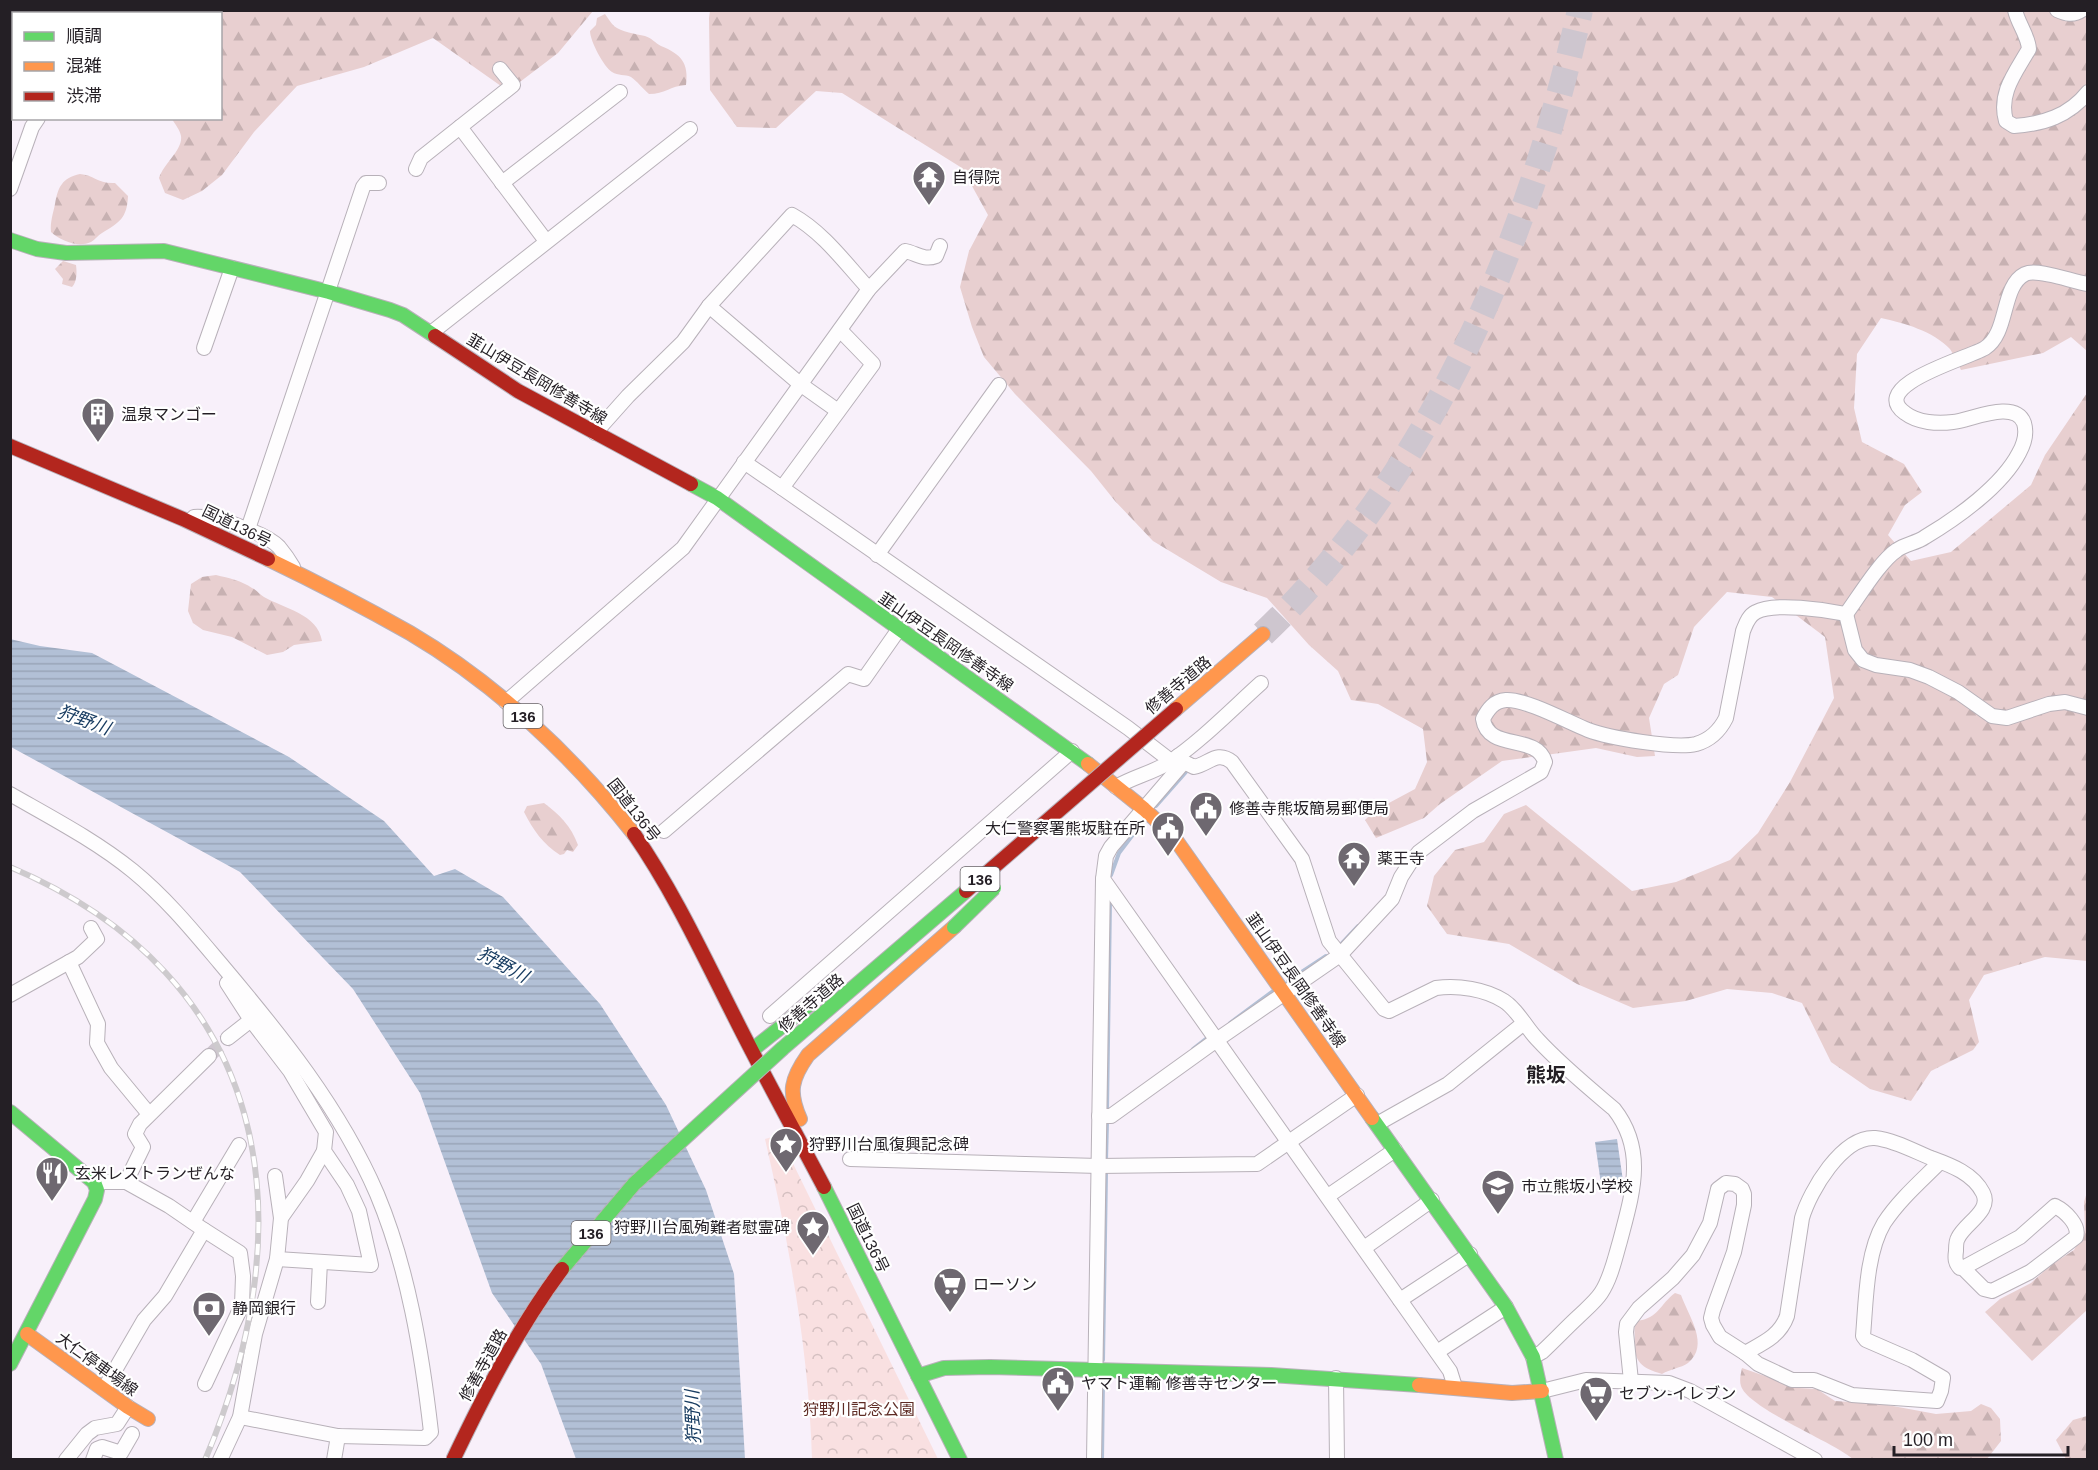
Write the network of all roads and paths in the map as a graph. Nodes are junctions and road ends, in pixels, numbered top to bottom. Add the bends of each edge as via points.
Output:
1 (2015, 10) edge
2 (2057, 10) edge
3 (2082, 10) edge
4 (500, 69) dead end
5 (620, 92) dead end
6 (2088, 92) edge
7 (37, 120) edge
8 (460, 128) junction
9 (690, 129) dead end
10 (416, 169) dead end
11 (379, 183) dead end
12 (502, 183) junction
13 (10, 189) edge
14 (10, 240) edge
15 (546, 241) junction
16 (940, 246) dead end
17 (232, 268) junction
18 (2088, 284) edge
19 (869, 289) junction
20 (329, 292) junction
21 (709, 306) junction
22 (840, 330) junction
23 (431, 333) junction
24 (204, 348) dead end
25 (800, 384) junction
26 (999, 385) dead end
27 (838, 411) junction
28 (595, 433) junction
29 (10, 446) edge
30 (744, 462) junction
31 (782, 488) junction
32 (717, 498) junction
33 (183, 519) junction
34 (248, 529) junction
35 (877, 555) junction
36 (297, 573) junction
37 (1846, 614) junction
38 (899, 629) junction
39 (1263, 634) tunnel mouth
40 (1262, 683) dead end
41 (506, 702) junction
42 (2088, 708) edge
43 (1176, 710) junction
44 (1131, 746) junction
45 (1071, 751) junction
46 (1178, 760) junction
47 (1116, 787) junction
48 (10, 794) edge
49 (1144, 809) junction
50 (664, 831) dead end
51 (1044, 841) dead end
52 (986, 856) dead end
53 (1103, 879) junction
54 (1003, 880) dead end
55 (875, 924) junction
56 (91, 928) dead end
57 (1340, 955) junction
58 (69, 962) junction
59 (218, 962) junction
60 (1285, 992) junction
61 (10, 995) edge
62 (814, 1000) dead end
63 (770, 1016) dead end
64 (251, 1020) junction
65 (788, 1022) junction
66 (1524, 1023) junction
67 (228, 1038) tunnel mouth
68 (1218, 1039) junction
69 (753, 1050) junction
70 (808, 1055) junction
71 (209, 1056) tunnel mouth
72 (764, 1072) junction
73 (1357, 1095) junction
74 (10, 1112) edge
75 (149, 1114) junction
76 (1099, 1116) junction
77 (1377, 1124) junction
78 (1290, 1142) junction
79 (238, 1145) dead end
80 (1395, 1150) junction
81 (324, 1151) junction
82 (850, 1160) dead end
83 (1940, 1162) junction
84 (1098, 1166) junction
85 (275, 1176) dead end
86 (94, 1182) junction
87 (126, 1182) junction
88 (1328, 1196) junction
89 (1432, 1200) junction
90 (833, 1203) junction
91 (281, 1218) junction
92 (198, 1226) junction
93 (1364, 1248) junction
94 (1470, 1254) junction
95 (277, 1259) junction
96 (320, 1262) junction
97 (1963, 1268) junction
98 (1400, 1300) junction
99 (318, 1302) dead end
100 (1506, 1306) junction
101 (27, 1334) junction
102 (1437, 1352) junction
103 (1745, 1353) junction
104 (1533, 1357) junction
105 (11, 1362) edge
106 (1095, 1372) junction
107 (918, 1376) junction
108 (1336, 1378) junction
109 (1631, 1381) junction
110 (205, 1384) dead end
111 (1455, 1387) junction
112 (104, 1389) junction
113 (1542, 1391) junction
114 (128, 1407) junction
115 (240, 1417) junction
116 (148, 1419) dead end
117 (132, 1434) dead end
118 (338, 1436) junction
119 (66, 1460) edge
120 (93, 1460) edge
121 (220, 1460) edge
122 (334, 1460) edge
123 (453, 1460) edge
124 (960, 1460) edge
125 (1094, 1460) edge
126 (1336, 1460) edge
127 (1556, 1460) edge
128 (1815, 1460) edge

1 - 6 street via 2029,49 2005,93 2006,121 2014,126 2043,122 2067,111
2 - 3 street via 2067,14
4 - 8 street via 513,85
5 - 12 street
7 - 13 street
8 - 10 street via 421,158
8 - 12 street
9 - 15 street
11 - 20 street via 366,183 363,187
12 - 15 street
14 - 17 main road, 韮山伊豆長岡修善寺線 via 66,253 164,251
15 - 23 street
16 - 19 street via 931,258 905,251
17 - 20 main road, 韮山伊豆長岡修善寺線
17 - 24 street
18 - 37 street via 2025,274 2013,288 1990,345 1901,388 1898,402 1902,411 1920,420 1953,422 1995,412 2018,414 2025,429 2024,444 2010,468 1985,494 1924,538 1895,551
19 - 21 street via 816,233 792,215
19 - 22 street
20 - 23 main road, 韮山伊豆長岡修善寺線 via 403,315
20 - 34 street
21 - 25 street
21 - 28 street via 683,342
22 - 25 street
22 - 27 street via 873,364
23 - 28 main road, 韮山伊豆長岡修善寺線 via 518,391
25 - 27 street
25 - 30 street
26 - 35 street
27 - 31 street
28 - 32 main road, 韮山伊豆長岡修善寺線
29 - 33 main road, 国道136号 / 136
30 - 31 street
30 - 32 street
31 - 35 street
32 - 38 main road, 韮山伊豆長岡修善寺線
32 - 41 street via 683,548
33 - 34 street via 204,516
33 - 36 main road, 国道136号 / 136
34 - 36 street via 278,545
35 - 46 street
36 - 41 main road, 国道136号 / 136 via 411,634
37 - 42 street via 1854,650 1863,660 1929,677 1992,716 2007,718 2065,702
37 - 57 street via 1820,609 1756,611 1743,631 1726,718 1720,730 1696,744 1613,738 1516,701 1500,701 1491,706 1483,719 1484,726 1501,740 1540,752 1545,762 1542,772 1473,811 1419,852 1401,877 1392,899
38 - 45 main road, 韮山伊豆長岡修善寺線
38 - 50 street via 864,679 848,674
39 - 43 main road, 修善寺道路 / 136
40 - 46 street
41 - 69 main road, 国道136号 / 136 via 573,763 634,834 680,907
43 - 44 main road, 修善寺道路 / 136, bridge
43 - 51 main road, bridge via 1131,760
44 - 52 main road via 1106,759
44 - 123 main road, 修善寺道路 / 136, bridge via 783,1048 634,1184 543,1295 485,1392
45 - 47 main road, 韮山伊豆長岡修善寺線
45 - 55 street
46 - 47 street
46 - 49 street
46 - 57 street via 1194,767 1220,756 1232,762 1302,859 1325,933
47 - 49 main road, 韮山伊豆長岡修善寺線
48 - 59 street via 132,870 176,912
49 - 53 street via 1111,847
49 - 60 main road, 韮山伊豆長岡修善寺線 via 1173,836
53 - 68 street
53 - 76 street
54 - 70 main road, bridge
55 - 63 street
55 - 65 street via 865,945 792,1008
56 - 58 street via 97,939
57 - 60 street
57 - 66 street via 1389,1011 1436,988 1460,988 1499,998
58 - 61 street
58 - 75 street via 98,1024 97,1042 111,1068
59 - 64 street
59 - 118 street via 309,1075 360,1156 391,1236 418,1335 431,1432 425,1438
60 - 68 street
60 - 73 main road, 韮山伊豆長岡修善寺線
62 - 65 main road
64 - 67 street
64 - 81 street via 290,1071 326,1132
65 - 69 main road
66 - 77 street via 1448,1084
66 - 104 street via 1567,1069 1614,1109 1633,1150 1635,1173 1617,1251 1600,1294
68 - 76 street via 1111,1116
68 - 78 street
69 - 72 main road, 国道136号 / 136
70 - 72 main road
70 - 90 main road via 795,1076 792,1101 826,1169
71 - 75 street
72 - 90 main road, 国道136号 / 136
73 - 77 main road, 韮山伊豆長岡修善寺線
73 - 78 street
74 - 86 main road
75 - 87 street via 135,1134 143,1147
76 - 84 street
77 - 80 main road, 韮山伊豆長岡修善寺線
78 - 84 street via 1257,1164
78 - 88 street
79 - 92 street
80 - 88 street
80 - 89 main road, 韮山伊豆長岡修善寺線
81 - 91 street
81 - 96 street via 359,1211 371,1264
82 - 84 street
83 - 97 street via 1970,1176 1985,1196 1980,1212 1958,1238 1956,1262
83 - 103 street via 1878,1138 1865,1139 1847,1148 1807,1202 1784,1326
83 - 103 street via 1894,1208 1883,1226 1868,1281 1863,1336 1943,1378 1937,1401 1852,1395 1814,1380 1792,1380 1758,1364
84 - 106 street
85 - 91 street
86 - 87 street
86 - 101 main road via 95,1199
87 - 92 street
88 - 93 street
89 - 93 street
89 - 94 main road, 韮山伊豆長岡修善寺線
90 - 107 main road, 国道136号 / 136
91 - 95 street
92 - 110 street via 240,1253 243,1276 242,1305
92 - 112 street via 165,1296 144,1320
93 - 98 street
94 - 98 street
94 - 100 main road, 韮山伊豆長岡修善寺線
95 - 96 street
95 - 115 street via 255,1334
96 - 99 street
97 - 97 street via 1992,1292 2043,1263 2076,1237 2076,1227 2055,1206 2020,1237
98 - 102 street
100 - 102 street
100 - 104 main road, 韮山伊豆長岡修善寺線
101 - 105 main road
101 - 112 main road, 大仁停車場線
102 - 111 street
103 - 109 street via 1720,1337 1711,1318 1734,1252 1744,1205 1742,1189 1726,1183 1718,1189 1712,1217 1693,1255 1627,1324
104 - 113 main road, 韮山伊豆長岡修善寺線
106 - 107 main road via 947,1367
106 - 108 main road
106 - 125 street
107 - 124 main road, 国道136号 / 136
108 - 111 main road
108 - 126 street
109 - 113 street via 1586,1380
109 - 128 street via 1678,1385
111 - 113 main road via 1512,1393
112 - 114 main road, 大仁停車場線
113 - 127 main road, 韮山伊豆長岡修善寺線
114 - 116 main road, 大仁停車場線
114 - 119 street via 117,1424 100,1426 87,1434
115 - 118 street
115 - 121 street
117 - 120 street via 122,1453 102,1447
118 - 122 street

